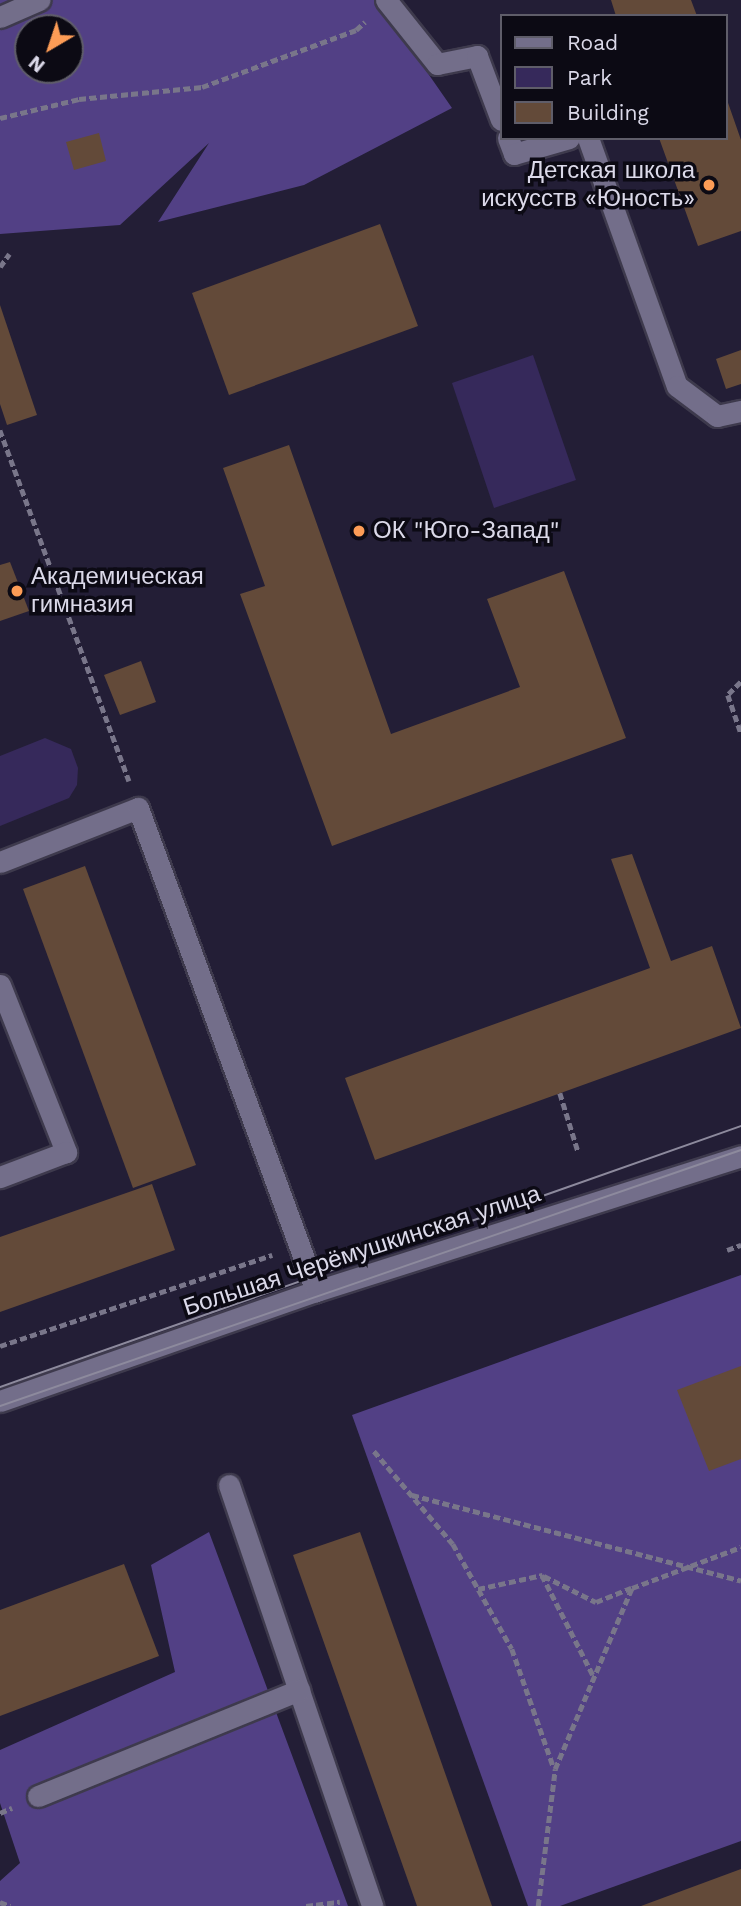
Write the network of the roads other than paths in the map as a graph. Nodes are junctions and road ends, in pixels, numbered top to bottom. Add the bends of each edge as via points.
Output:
1 (39, 0) edge
2 (386, 2) edge
3 (0, 17) edge
4 (500, 117) edge
5 (509, 140) edge
6 (562, 140) edge
7 (589, 140) edge
8 (741, 411) edge
9 (0, 862) edge
10 (0, 985) edge
11 (741, 1156) edge
12 (0, 1177) edge
13 (316, 1291) junction
14 (0, 1401) edge
15 (229, 1485) dead end
16 (299, 1690) junction
17 (38, 1796) dead end
18 (372, 1906) edge

1 - 3 main road
2 - 4 main road via 437,64 477,56
5 - 6 main road via 514,154
7 - 8 main road via 677,386 717,416
9 - 13 main road via 138,808
10 - 12 main road via 66,1152
11 - 13 main road, Большая Черёмушкинская улица
13 - 14 main road, Большая Черёмушкинская улица
15 - 16 main road
16 - 17 main road
16 - 18 main road

